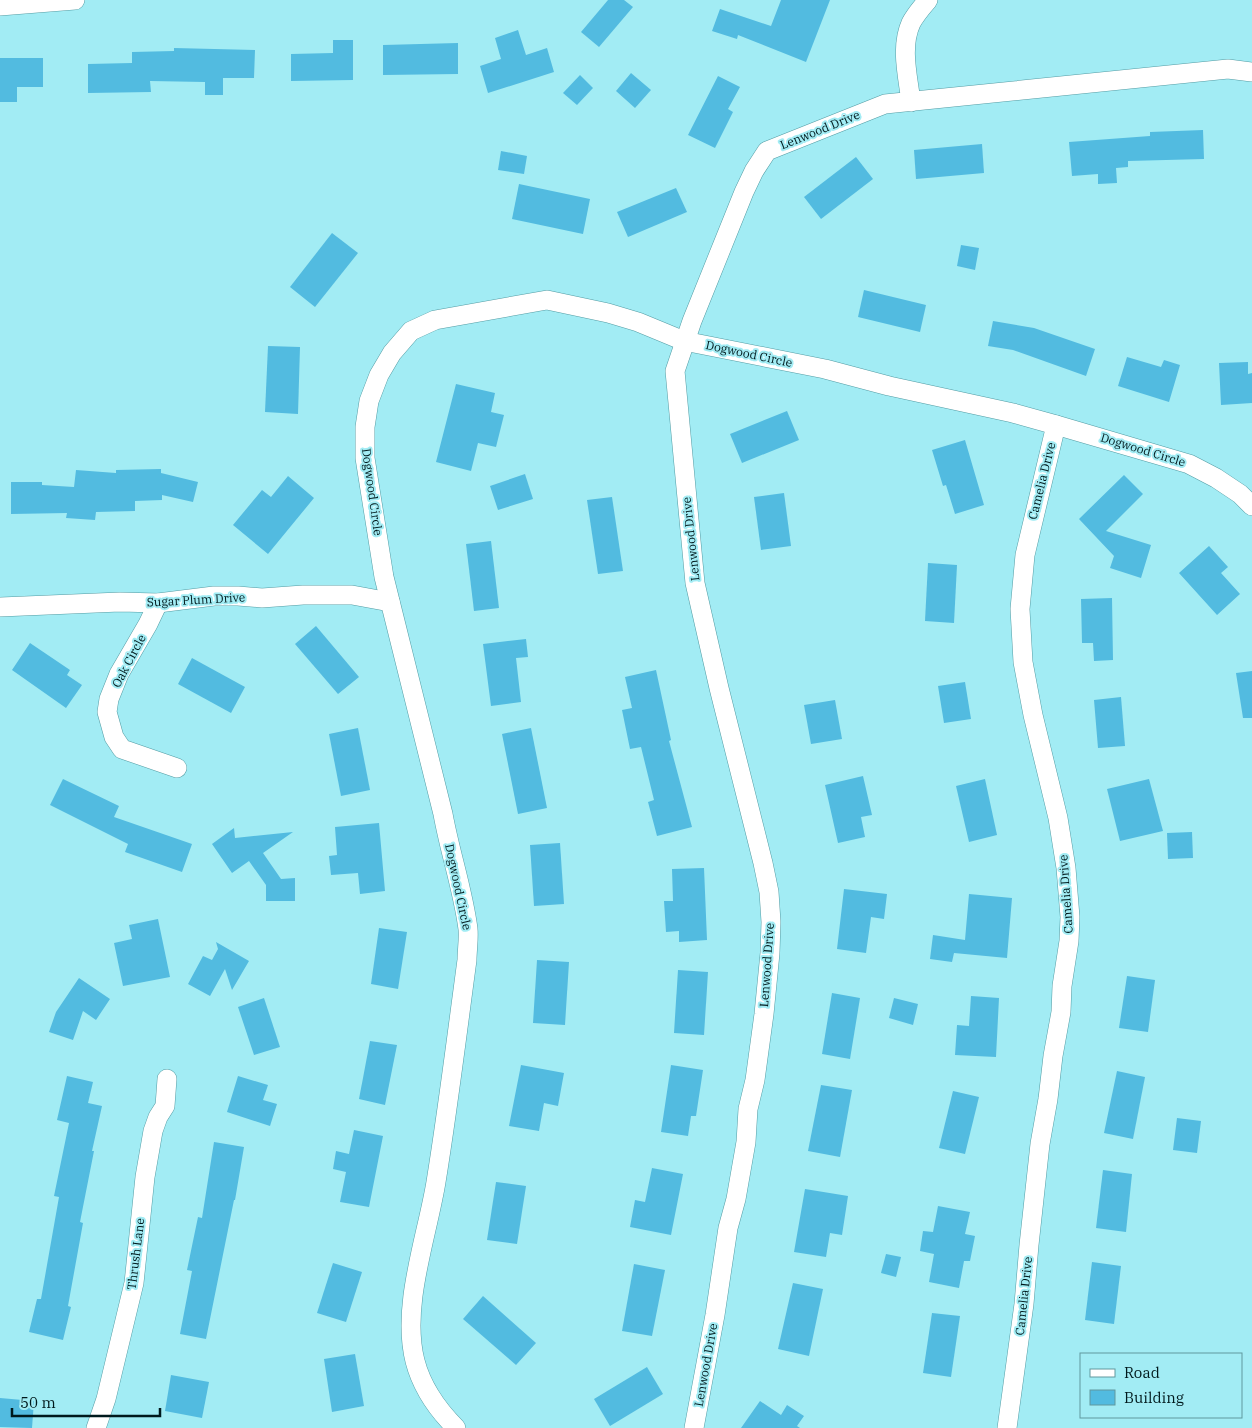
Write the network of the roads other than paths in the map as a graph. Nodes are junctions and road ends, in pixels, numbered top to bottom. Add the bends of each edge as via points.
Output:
1 (75, 0) edge
2 (928, 0) edge
3 (0, 6) edge
4 (1252, 72) edge
5 (911, 102) junction
6 (684, 341) junction
7 (1056, 424) junction
8 (1250, 501) edge
9 (390, 602) junction
10 (158, 603) junction
11 (0, 607) edge
12 (177, 768) dead end
13 (167, 1079) dead end
14 (96, 1428) edge
15 (456, 1428) edge
16 (694, 1428) edge
17 (1007, 1428) edge

1 - 3 street
2 - 5 street via 912,22 907,36 906,62
4 - 5 street, Lenwood Drive via 1228,69
5 - 6 street, Lenwood Drive via 885,104 767,151 744,192
6 - 7 street, Dogwood Circle via 824,369
6 - 9 street, Dogwood Circle via 630,319 547,300 435,320 411,331 379,375 369,401 366,427 365,458
6 - 16 street, Lenwood Drive via 674,371 695,582 763,863 771,922 764,1014 748,1109 746,1142
7 - 8 street, Dogwood Circle via 1189,464
7 - 17 street, Camelia Drive via 1025,554 1020,609 1023,662 1066,868 1069,941 1040,1144 1024,1304
9 - 10 street, Sugar Plum Drive via 352,595 302,595 262,598 214,596
9 - 15 street, Dogwood Circle via 457,873 468,931 467,960 436,1182 411,1303 414,1360 425,1389
10 - 11 street, Sugar Plum Drive
10 - 12 street, Oak Circle via 119,674 106,712 114,737 122,749
13 - 14 street, Thrush Lane via 165,1106 153,1131 147,1168 134,1283

